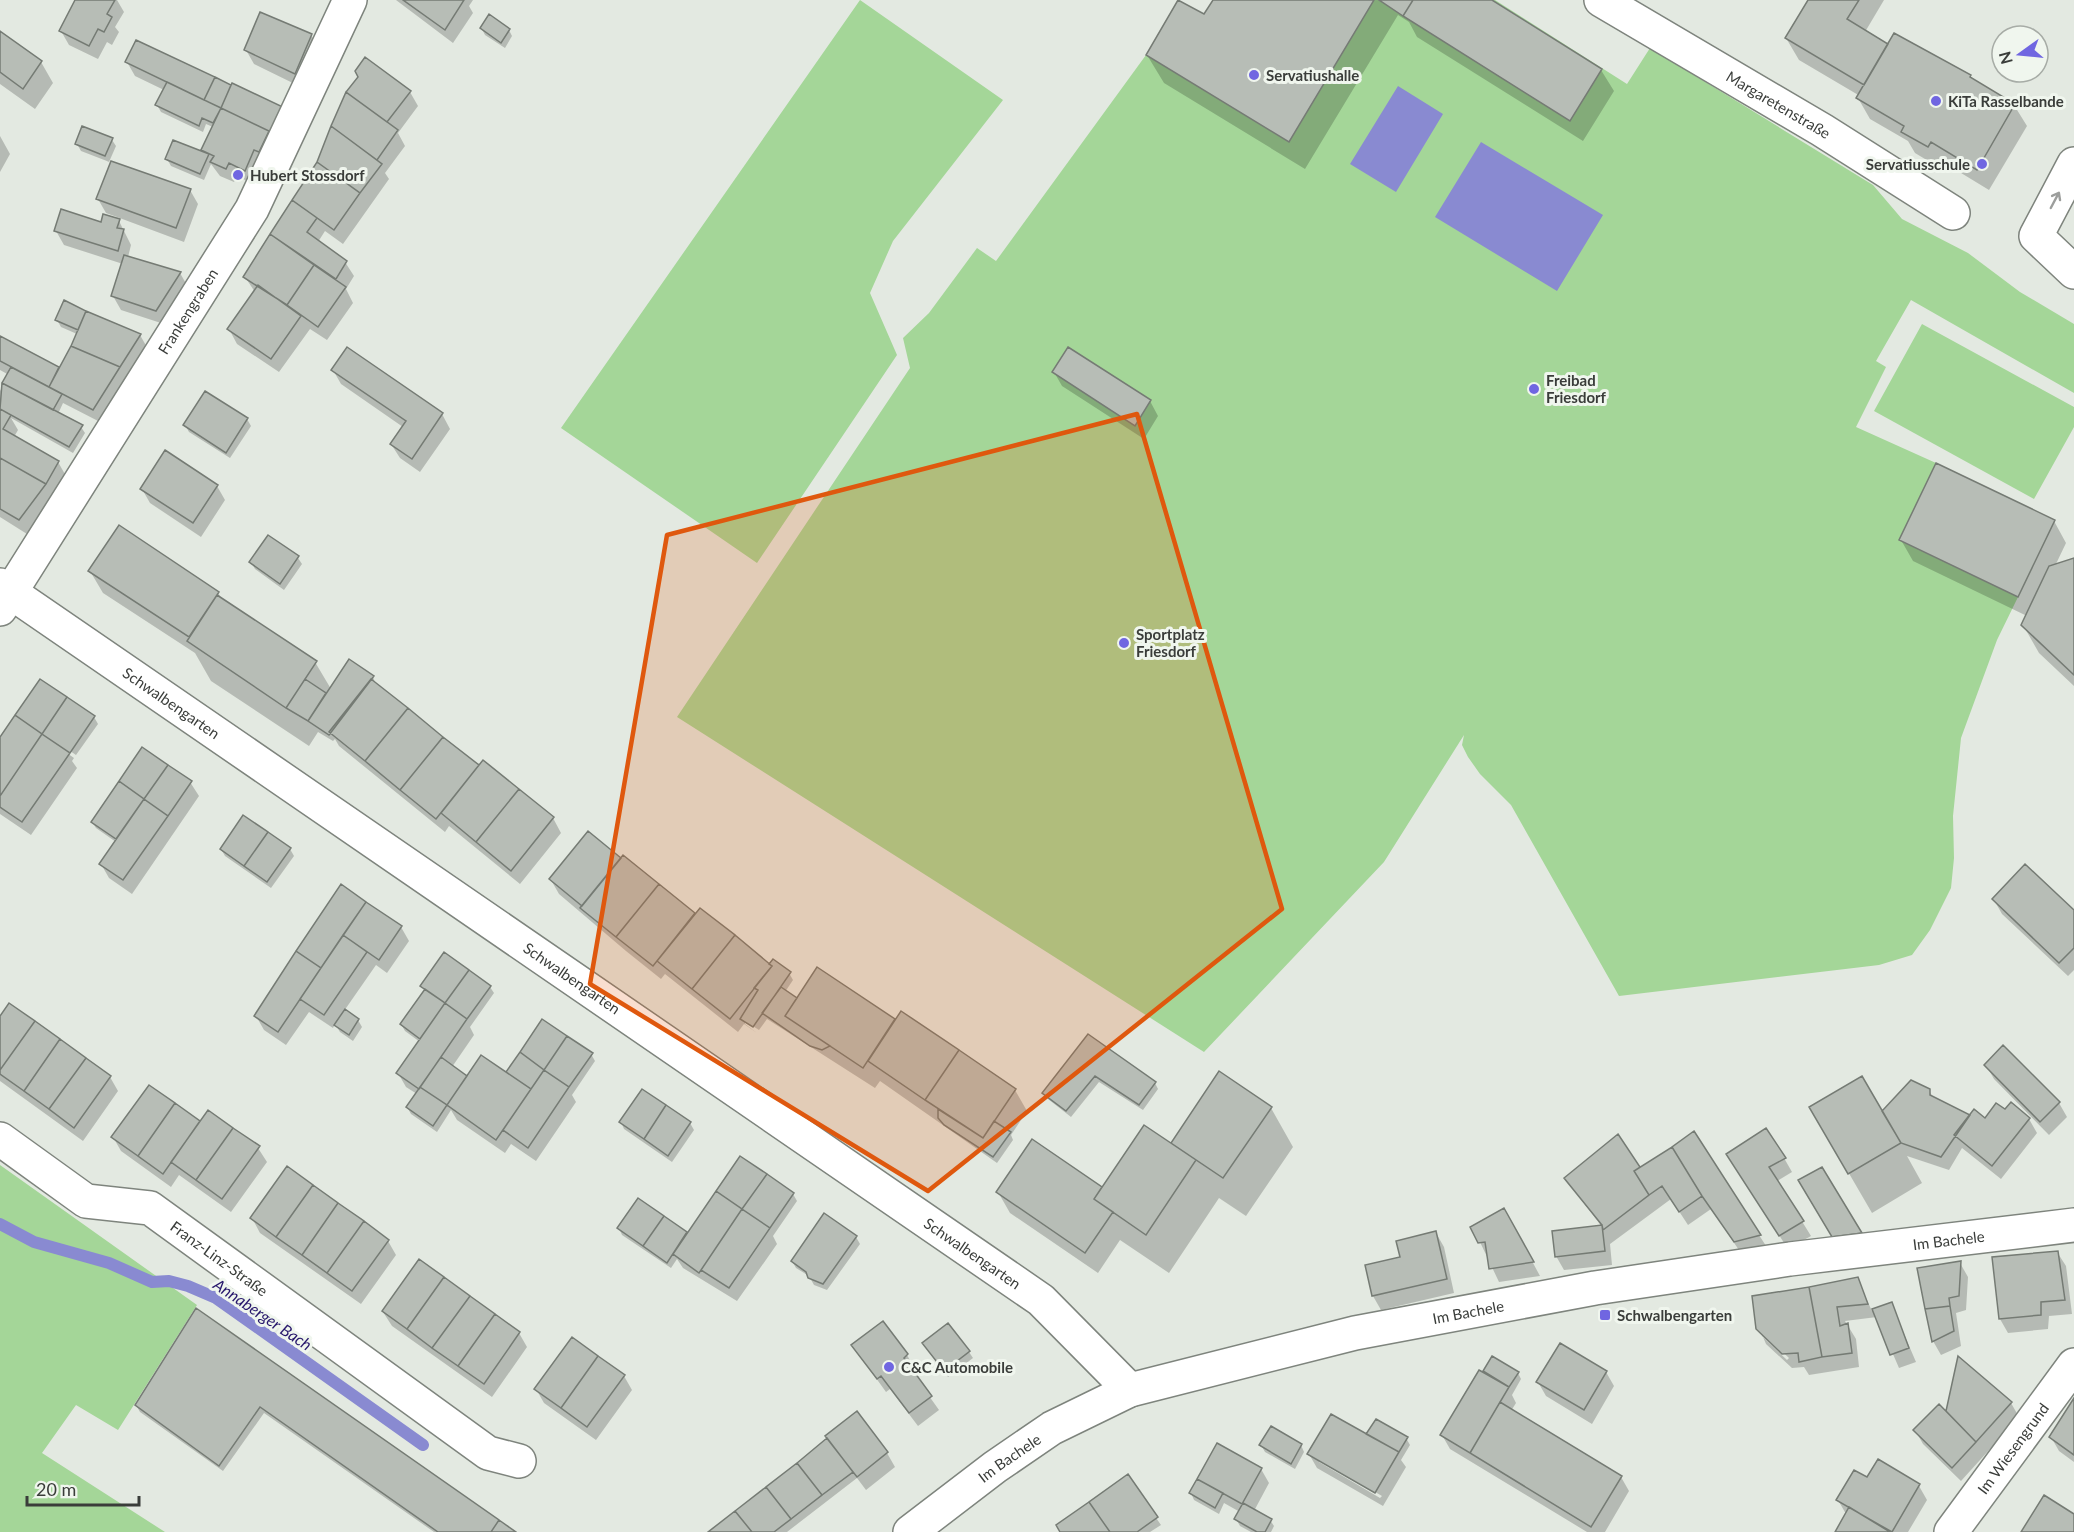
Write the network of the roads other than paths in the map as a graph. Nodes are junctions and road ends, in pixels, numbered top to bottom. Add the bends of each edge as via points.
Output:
1 (350, 0) edge
2 (1601, 0) edge
3 (2074, 164) edge
4 (1953, 213) dead end
5 (2074, 272) edge
6 (3, 596) edge
7 (0, 1139) edge
8 (2074, 1225) edge
9 (2074, 1365) edge
10 (1130, 1390) junction
11 (519, 1461) dead end
12 (910, 1532) edge
13 (1951, 1532) edge

1 - 6 street, Frankengraben via 252,209
2 - 4 street, Margaretenstraße via 1812,124
5 -> 3 street via 2036,236
6 - 10 street, Schwalbengarten via 1041,1300
7 - 11 street, Franz-Linz-Straße via 86,1201 150,1208 488,1453
8 - 10 street, Im Bachele via 1790,1259 1595,1288 1355,1333
9 - 13 street, Im Wiesengrund
10 - 12 street, Im Bachele via 1052,1428

